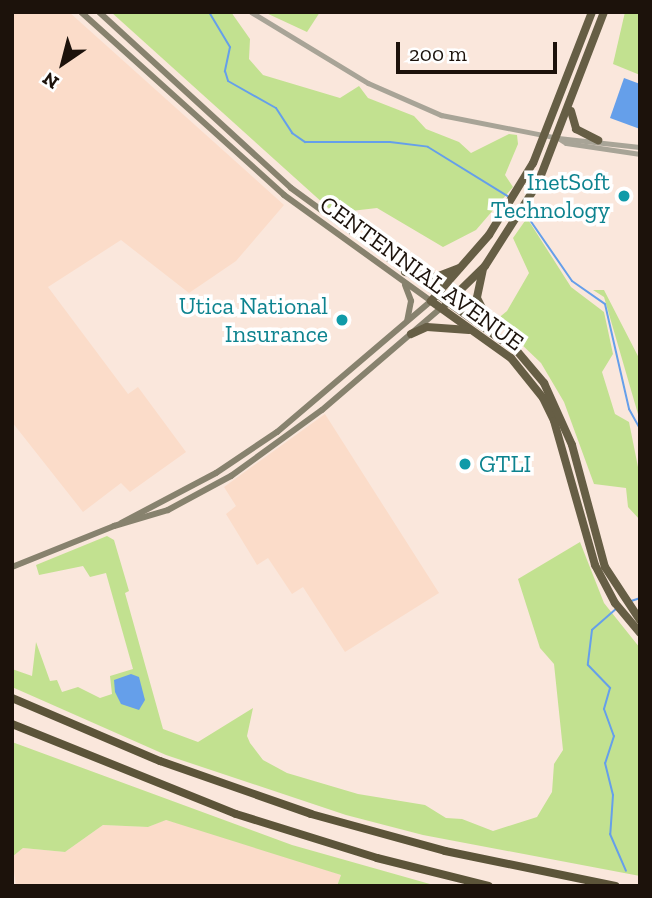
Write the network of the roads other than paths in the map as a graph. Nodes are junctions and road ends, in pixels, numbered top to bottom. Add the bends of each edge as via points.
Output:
1 (81, 12) edge
2 (99, 12) edge
3 (251, 12) edge
4 (592, 12) edge
5 (604, 12) edge
6 (572, 104) junction
7 (546, 135) junction
8 (558, 138) junction
9 (598, 140) junction
10 (640, 147) edge
11 (640, 154) edge
12 (467, 263) junction
13 (485, 265) junction
14 (402, 275) junction
15 (435, 298) junction
16 (448, 302) junction
17 (441, 308) junction
18 (406, 323) junction
19 (475, 332) junction
20 (411, 334) junction
21 (500, 338) junction
22 (121, 523) junction
23 (12, 567) edge
24 (619, 601) junction
25 (627, 611) junction
26 (640, 620) edge
27 (640, 633) edge
28 (12, 698) edge
29 (12, 724) edge
30 (489, 886) edge
31 (615, 886) edge

1 - 14 main road, CENTENNIAL AVENUE via 284,195
2 - 14 main road, CENTENNIAL AVENUE via 291,188
3 - 7 street via 369,83 422,108 456,120
4 - 7 highway
5 - 6 highway
6 - 8 highway
6 - 9 highway via 576,129
7 - 8 street
7 - 12 highway via 518,190
8 - 9 street
8 - 11 street
8 - 13 highway via 528,200
9 - 10 street
12 - 14 highway via 436,277
12 - 15 highway
13 - 16 highway
13 - 21 highway via 477,288 479,309
14 - 15 main road, CENTENNIAL AVENUE
14 - 18 main road via 411,301
15 - 16 highway, CENTENNIAL AVENUE
15 - 17 highway, CENTENNIAL AVENUE
15 - 18 main road
16 - 17 highway
16 - 21 highway, CENTENNIAL AVENUE
17 - 19 highway, CENTENNIAL AVENUE
17 - 20 main road
18 - 22 main road via 277,432 210,477
19 - 20 highway via 427,327
19 - 24 highway, CENTENNIAL AVENUE via 511,358 548,409 595,565
20 - 22 main road via 323,410 231,476 168,510
21 - 24 highway, CENTENNIAL AVENUE via 532,367 554,400
22 - 23 main road
24 - 25 highway, CENTENNIAL AVENUE
25 - 26 highway, CENTENNIAL AVENUE
25 - 27 highway, CENTENNIAL AVENUE
28 - 31 highway via 160,761 312,814 445,851
29 - 30 highway via 236,814 377,858

